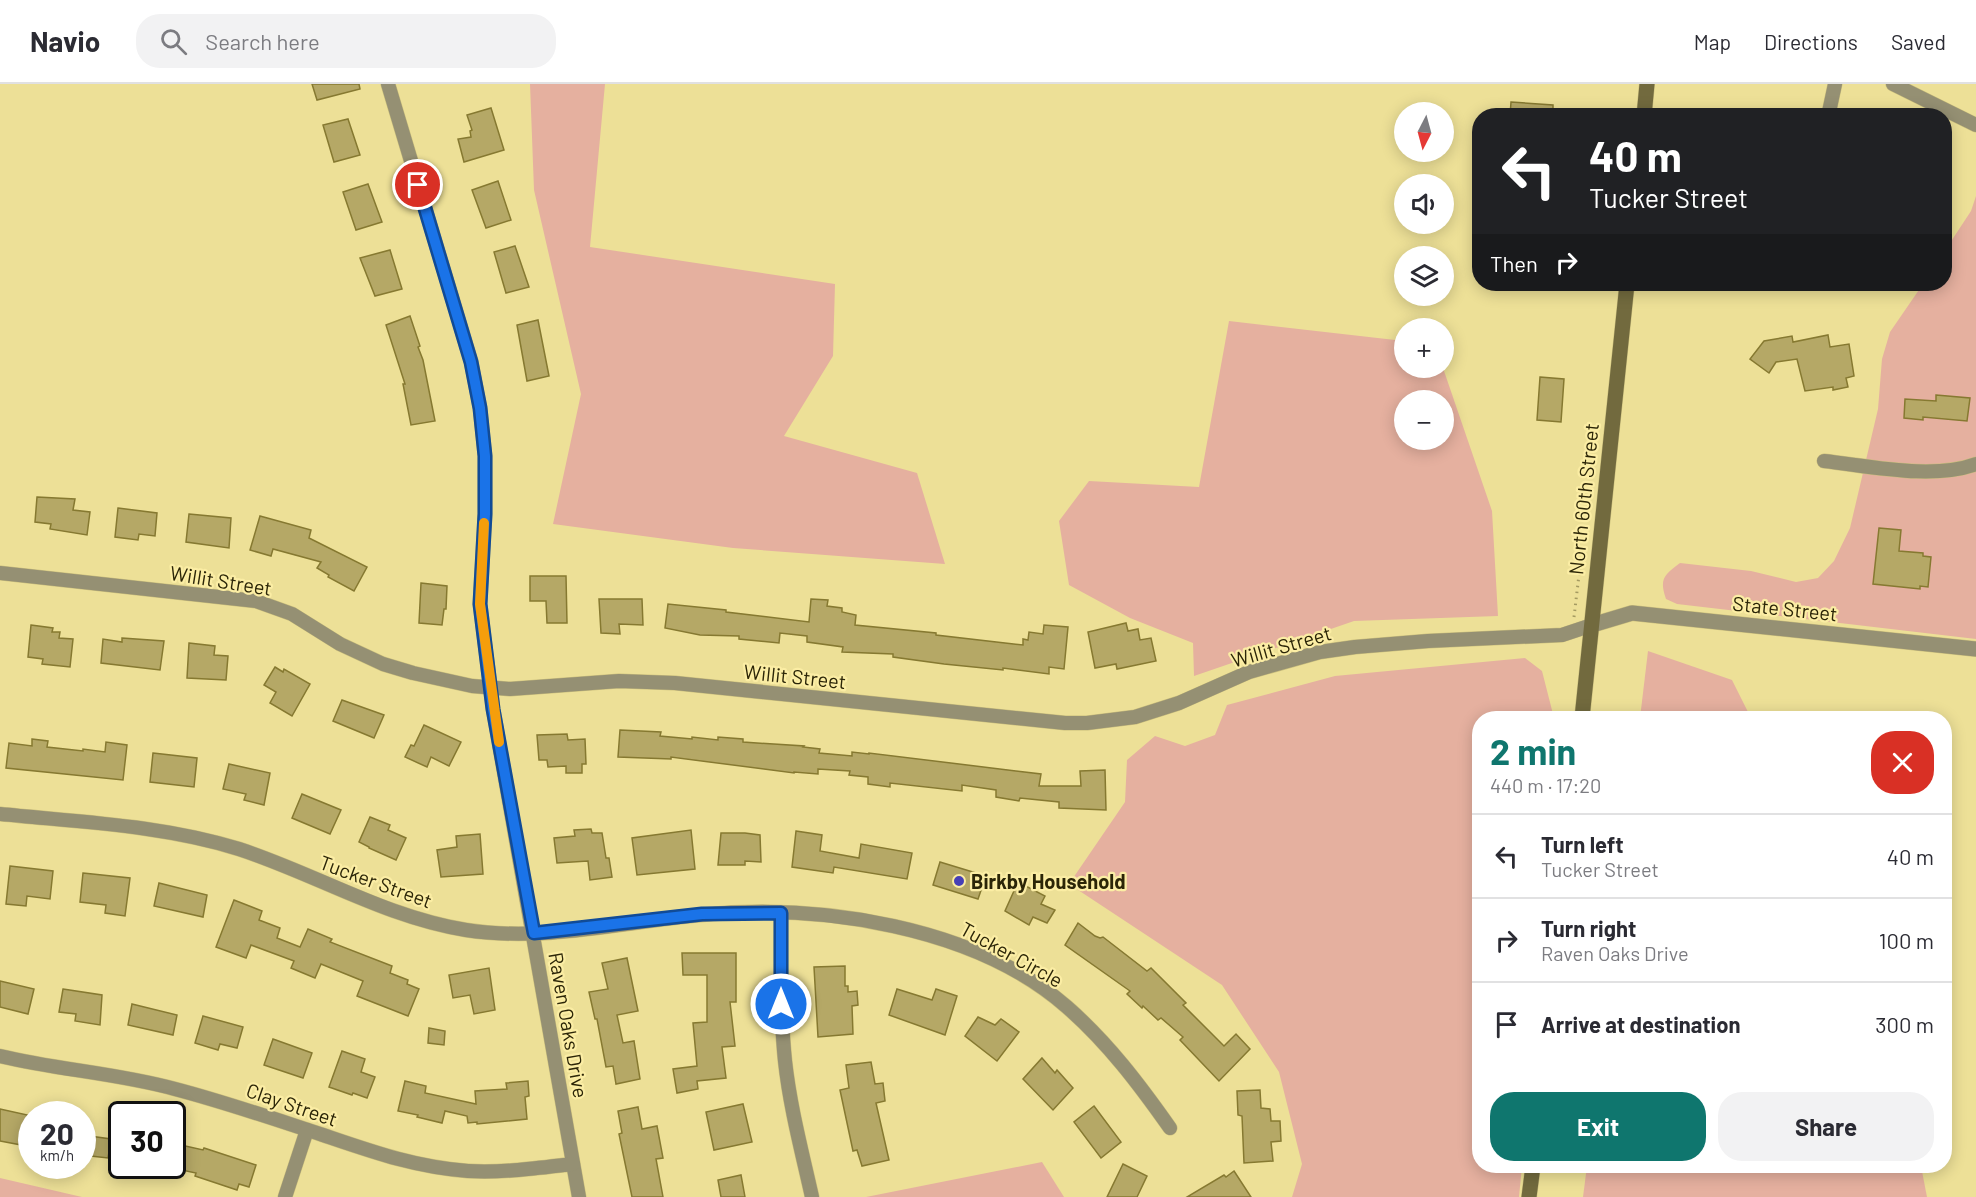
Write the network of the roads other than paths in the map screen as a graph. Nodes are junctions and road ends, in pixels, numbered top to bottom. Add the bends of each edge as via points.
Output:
1 (388, 84) edge
2 (1647, 84) edge
3 (1835, 84) edge
4 (1893, 84) edge
5 (1645, 108) edge
6 (1830, 108) edge
7 (1942, 108) edge
8 (1952, 113) edge
9 (1976, 125) edge
10 (1626, 291) edge
11 (1824, 461) dead end
12 (1976, 464) edge
13 (0, 573) edge
14 (1592, 626) junction
15 (1976, 650) edge
16 (491, 689) junction
17 (1582, 711) edge
18 (0, 814) edge
19 (781, 913) junction
20 (534, 933) junction
21 (0, 1056) edge
22 (1170, 1128) dead end
23 (307, 1130) junction
24 (573, 1164) junction
25 (1532, 1173) edge
26 (285, 1197) edge
27 (579, 1197) edge
28 (812, 1197) edge
29 (1529, 1197) edge

1 - 16 street, Raven Oaks Drive via 471,362 480,408 485,456 480,604
2 - 5 main road
3 - 6 street
4 - 7 street
8 - 9 street
10 - 14 main road, North 60th Street
11 - 12 street via 1925,472 1960,470
13 - 16 street, Willit Street via 256,601 292,614 340,644 383,664
14 - 15 street, State Street via 1632,613
14 - 16 street, Willit Street via 1562,635 1428,640 1320,652 1249,672 1136,717 1087,723 675,683 619,681
14 - 17 main road, North 60th Street
16 - 20 street, Raven Oaks Drive
18 - 20 street, Tucker Street via 196,838 264,858 417,920 466,930
19 - 20 street, Tucker Street via 702,914
19 - 22 street, Tucker Circle via 860,920 925,933 979,953 1017,973 1065,1005 1102,1040
19 - 28 street via 781,1004 786,1062
20 - 24 street, Raven Oaks Drive
21 - 23 street, Clay Street via 172,1088
23 - 24 street, Clay Street via 400,1161 441,1168 498,1172
23 - 26 street
24 - 27 street, Raven Oaks Drive
25 - 29 main road

